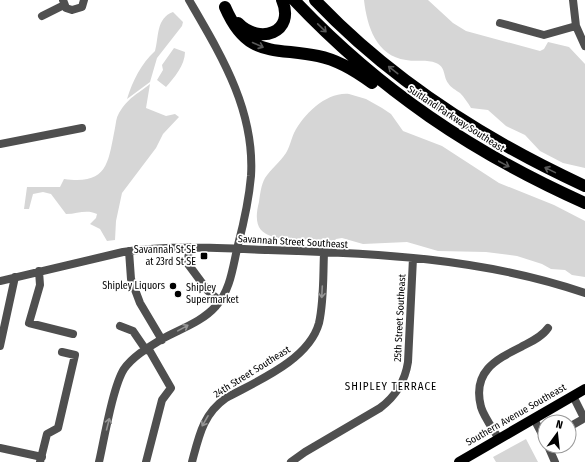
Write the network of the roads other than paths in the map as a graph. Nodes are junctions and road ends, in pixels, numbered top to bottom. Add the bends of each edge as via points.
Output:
1 (84, 0) edge
2 (189, 0) edge
3 (282, 0) edge
4 (294, 0) edge
5 (315, 0) edge
6 (573, 0) edge
7 (63, 2) edge
8 (223, 3) edge
9 (42, 16) dead end
10 (500, 23) dead end
11 (576, 26) junction
12 (585, 46) edge
13 (82, 128) dead end
14 (0, 144) edge
15 (478, 149) junction
16 (585, 186) edge
17 (585, 203) edge
18 (189, 247) junction
19 (237, 249) junction
20 (129, 251) junction
21 (324, 253) junction
22 (413, 258) junction
23 (39, 271) junction
24 (15, 277) junction
25 (0, 281) edge
26 (585, 293) edge
27 (220, 301) junction
28 (120, 326) dead end
29 (548, 328) dead end
30 (73, 334) dead end
31 (162, 340) junction
32 (0, 346) edge
33 (147, 349) junction
34 (62, 352) dead end
35 (585, 389) edge
36 (573, 396) junction
37 (584, 418) edge
38 (534, 419) junction
39 (537, 425) edge
40 (499, 439) junction
41 (0, 448) edge
42 (41, 459) edge
43 (99, 462) edge
44 (146, 462) edge
45 (192, 462) edge
46 (291, 462) edge
47 (459, 462) edge

1 - 7 street via 82,7 76,10 69,10
2 - 19 street via 228,68 246,120 251,150 251,176
3 - 8 highway via 284,20 277,30 266,34 254,33 242,27
4 -> 15 highway, Suitland Parkway Southeast via 333,39 387,86
16 -> 5 highway, Suitland Parkway Southeast via 510,149 453,114 384,63
6 - 11 street
7 - 9 street
8 -> 15 highway via 236,29 249,41 270,50 318,56 340,64 362,76 427,124
10 - 11 street via 544,35
11 - 12 street
13 - 14 street
15 -> 17 highway, Suitland Parkway Southeast via 527,176
18 - 19 street, Savannah Street Southeast
18 - 20 street, Savannah Street Southeast
18 - 27 street via 188,264 208,291
19 - 21 street, Savannah Street Southeast
19 - 27 street via 228,285
20 - 23 street, Savannah Street Southeast
20 - 31 street via 131,279 140,303
21 - 22 street, Savannah Street Southeast
21 -> 45 street, 24th Street Southeast via 321,315 312,341 295,358 215,406 202,426
22 - 26 street, Savannah Street Southeast via 470,265 535,278
22 - 46 street, 25th Street Southeast via 408,362 406,375 396,393 380,408
23 - 24 street, Savannah Street Southeast
23 - 30 street via 40,285 29,323
24 - 25 street, Savannah Street Southeast
24 - 32 street
31 -> 27 street via 203,317
28 - 33 street via 133,331
29 - 40 street via 536,339 495,360 484,372 480,389 481,407
31 - 33 street
43 -> 33 street via 120,377 130,362
33 - 44 street via 171,388 162,400
34 - 42 street via 75,355 58,428 47,434
35 - 36 main road, Southern Avenue Southeast
36 - 37 street
36 - 38 main road, Southern Avenue Southeast
38 - 39 street
38 - 40 main road, Southern Avenue Southeast
40 - 47 main road, Southern Avenue Southeast
41 - 42 street

